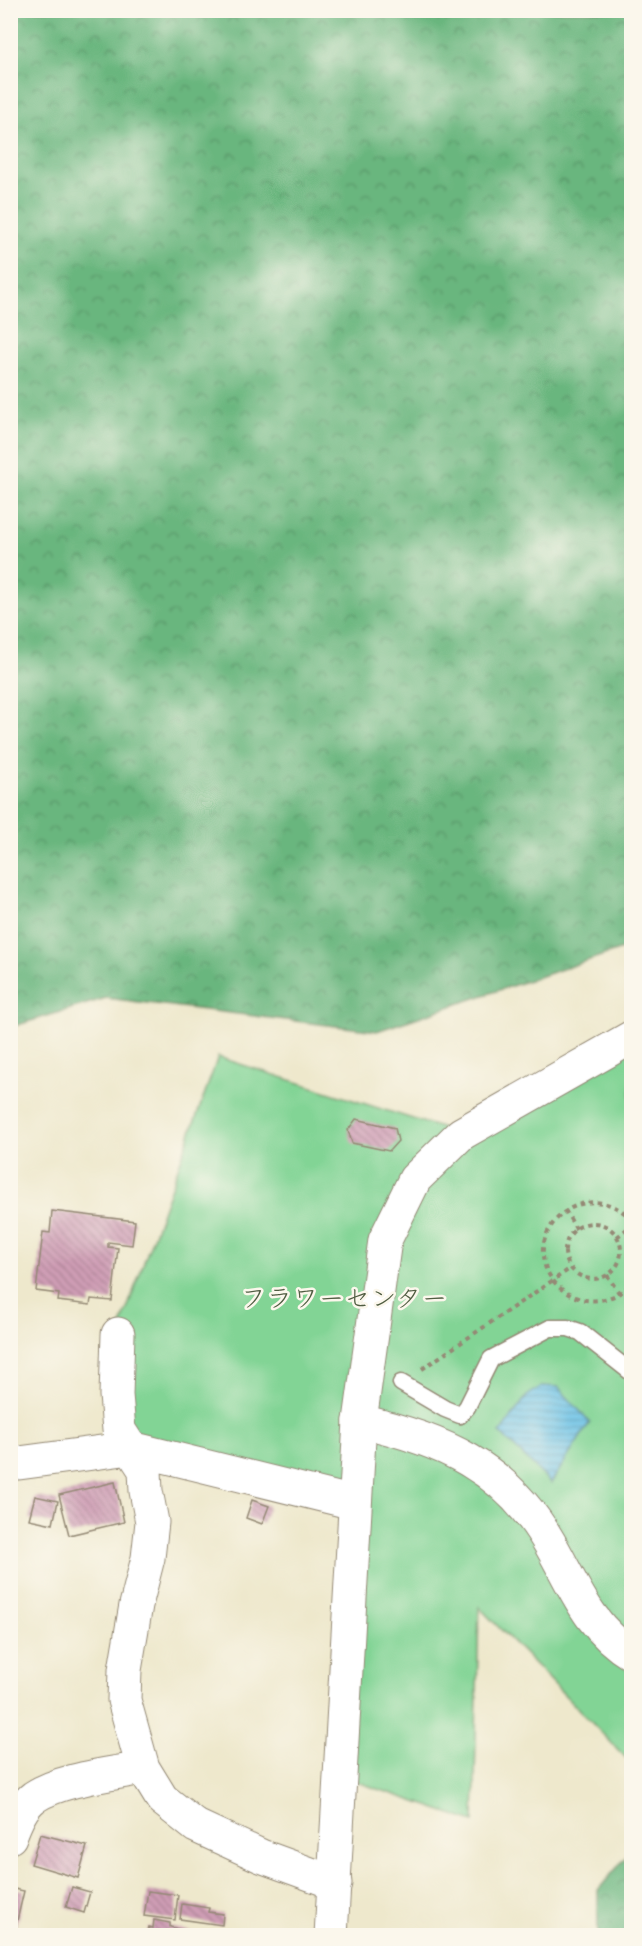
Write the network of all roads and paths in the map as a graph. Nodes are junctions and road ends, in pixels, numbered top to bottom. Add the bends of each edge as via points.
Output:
1 (632, 1037) edge
2 (632, 1207) edge
3 (565, 1210) junction
4 (624, 1212) junction
5 (632, 1220) edge
6 (632, 1225) edge
7 (576, 1229) junction
8 (617, 1237) junction
9 (571, 1268) junction
10 (608, 1275) junction
11 (553, 1280) junction
12 (632, 1283) edge
13 (619, 1293) junction
14 (118, 1334) dead end
15 (632, 1373) edge
16 (401, 1383) joint
17 (360, 1422) junction
18 (131, 1448) junction
19 (19, 1463) dead end
20 (354, 1503) junction
21 (632, 1653) edge
22 (143, 1768) junction
23 (10, 1836) edge
24 (335, 1883) junction
25 (331, 1935) edge

1 - 17 street via 460,1134 415,1179 385,1239
2 - 4 path
3 - 4 path via 595,1202
3 - 7 path
3 - 11 path via 551,1225 544,1244 546,1265
4 - 5 path
6 - 8 path
7 - 8 path via 600,1224
7 - 9 path via 566,1247
8 - 10 path via 620,1261
9 - 10 path via 587,1278
9 - 11 path
10 - 13 path
11 - 13 path via 582,1299 602,1300
11 - 16 path
12 - 13 path
14 - 18 street via 119,1430
15 - 16 lane via 580,1332 550,1328 491,1359 460,1415
17 - 20 street
17 - 21 street via 402,1430 458,1452 517,1496 549,1541 603,1634
18 - 19 street
18 - 20 street
18 - 22 street via 145,1470 152,1522 125,1670 124,1700
20 - 24 street
22 - 23 street via 62,1786 33,1797
22 - 24 street via 162,1799 196,1826 261,1856
24 - 25 street

